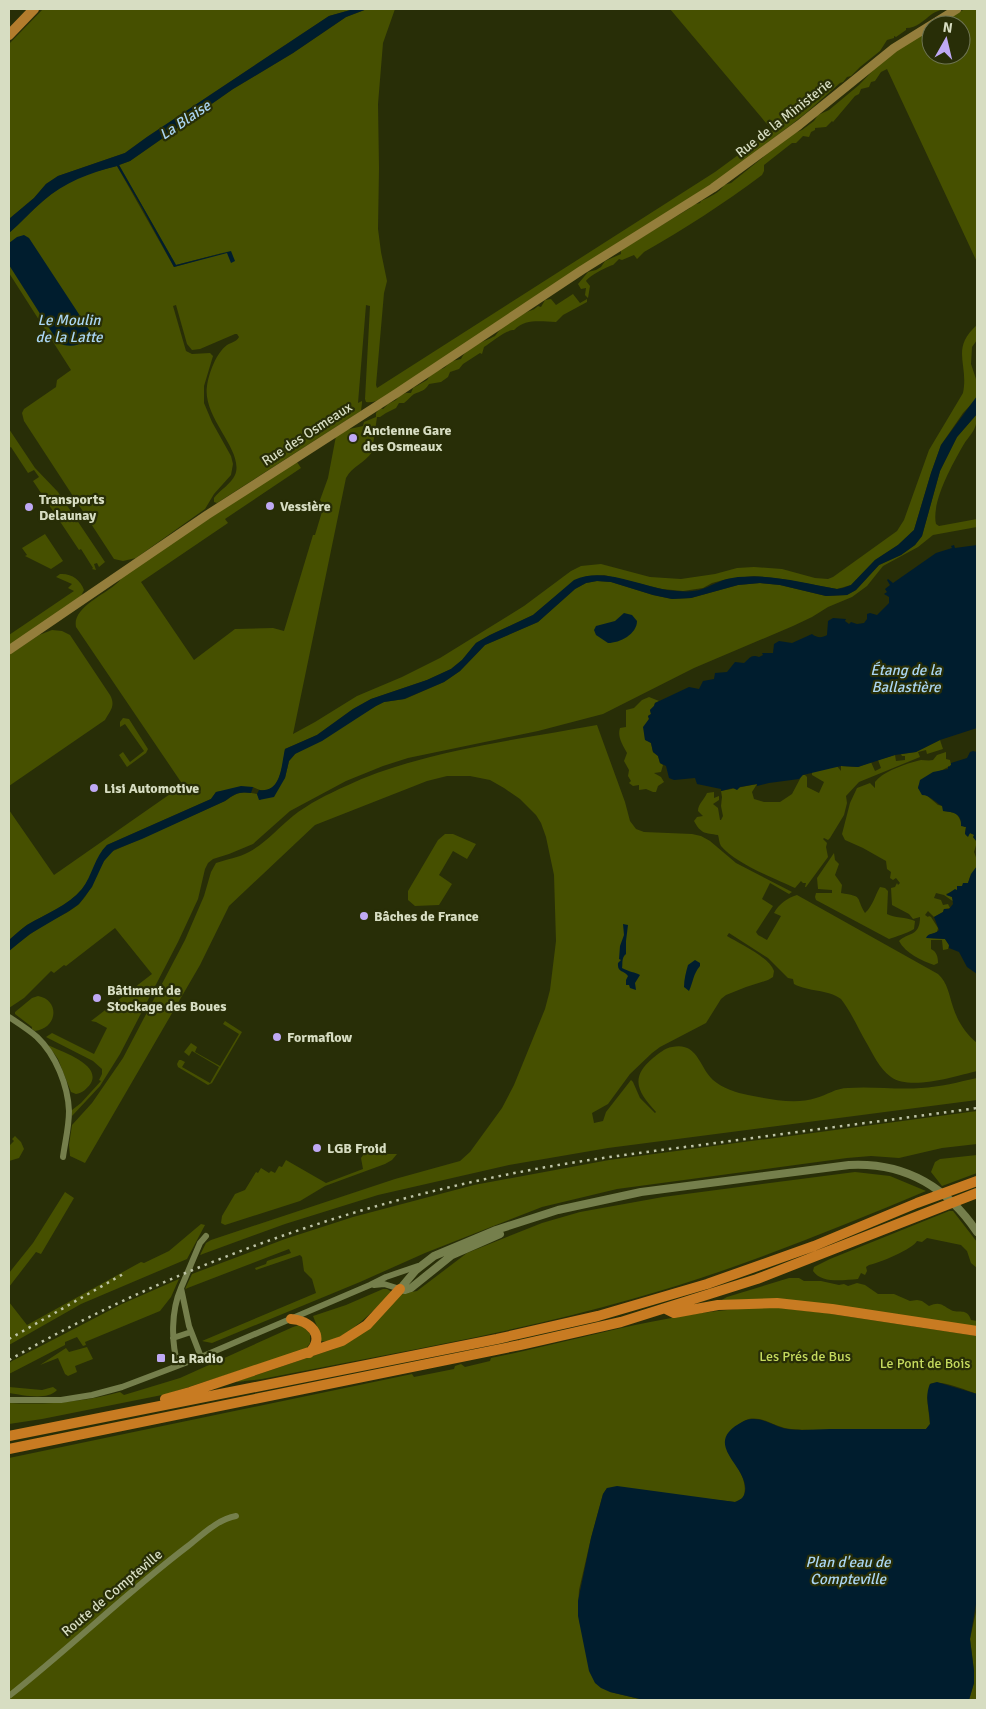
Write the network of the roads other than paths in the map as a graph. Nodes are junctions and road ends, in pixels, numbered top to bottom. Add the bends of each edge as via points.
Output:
1 (34, 9) edge
2 (957, 9) edge
3 (9, 34) edge
4 (624, 244) joint
5 (9, 650) edge
6 (9, 1017) edge
7 (63, 1157) dead end
8 (977, 1181) edge
9 (976, 1193) edge
10 (550, 1212) junction
11 (977, 1232) edge
12 (206, 1236) dead end
13 (422, 1265) junction
14 (370, 1285) junction
15 (181, 1288) junction
16 (400, 1289) junction
17 (665, 1309) junction
18 (291, 1319) junction
19 (977, 1331) edge
20 (191, 1332) junction
21 (173, 1338) junction
22 (308, 1353) junction
23 (200, 1357) junction
24 (178, 1366) junction
25 (9, 1400) edge
26 (40, 1430) junction
27 (9, 1436) edge
28 (9, 1448) edge
29 (236, 1516) dead end
30 (9, 1696) edge

1 - 3 main road
2 - 4 main road, Rue de la Ministerie via 894,48 734,174
4 - 5 main road, Rue des Osmeaux via 214,510
6 - 7 street via 39,1039 58,1069 69,1110
8 - 26 highway via 814,1246 707,1284 598,1316
9 - 17 highway via 757,1279
10 - 11 street via 642,1192 868,1164 900,1170 921,1179 950,1201
10 - 13 street via 496,1230
10 - 16 street via 458,1252 411,1288
12 - 15 street
13 - 14 street
13 - 16 street
14 - 16 street via 384,1284
14 - 18 street
15 - 20 street
15 - 21 street via 175,1303
16 - 22 highway via 358,1331 342,1341
17 - 19 highway via 674,1313 718,1305 777,1303
17 - 28 highway via 529,1343
18 - 22 highway via 306,1322 315,1331 315,1346
18 - 23 street
20 - 21 street
20 - 23 street
21 - 24 street
22 - 26 highway via 190,1392
23 - 24 street
24 - 25 street via 92,1395 45,1401
26 - 27 highway
29 - 30 street, Route de Compteville via 221,1521 149,1577

